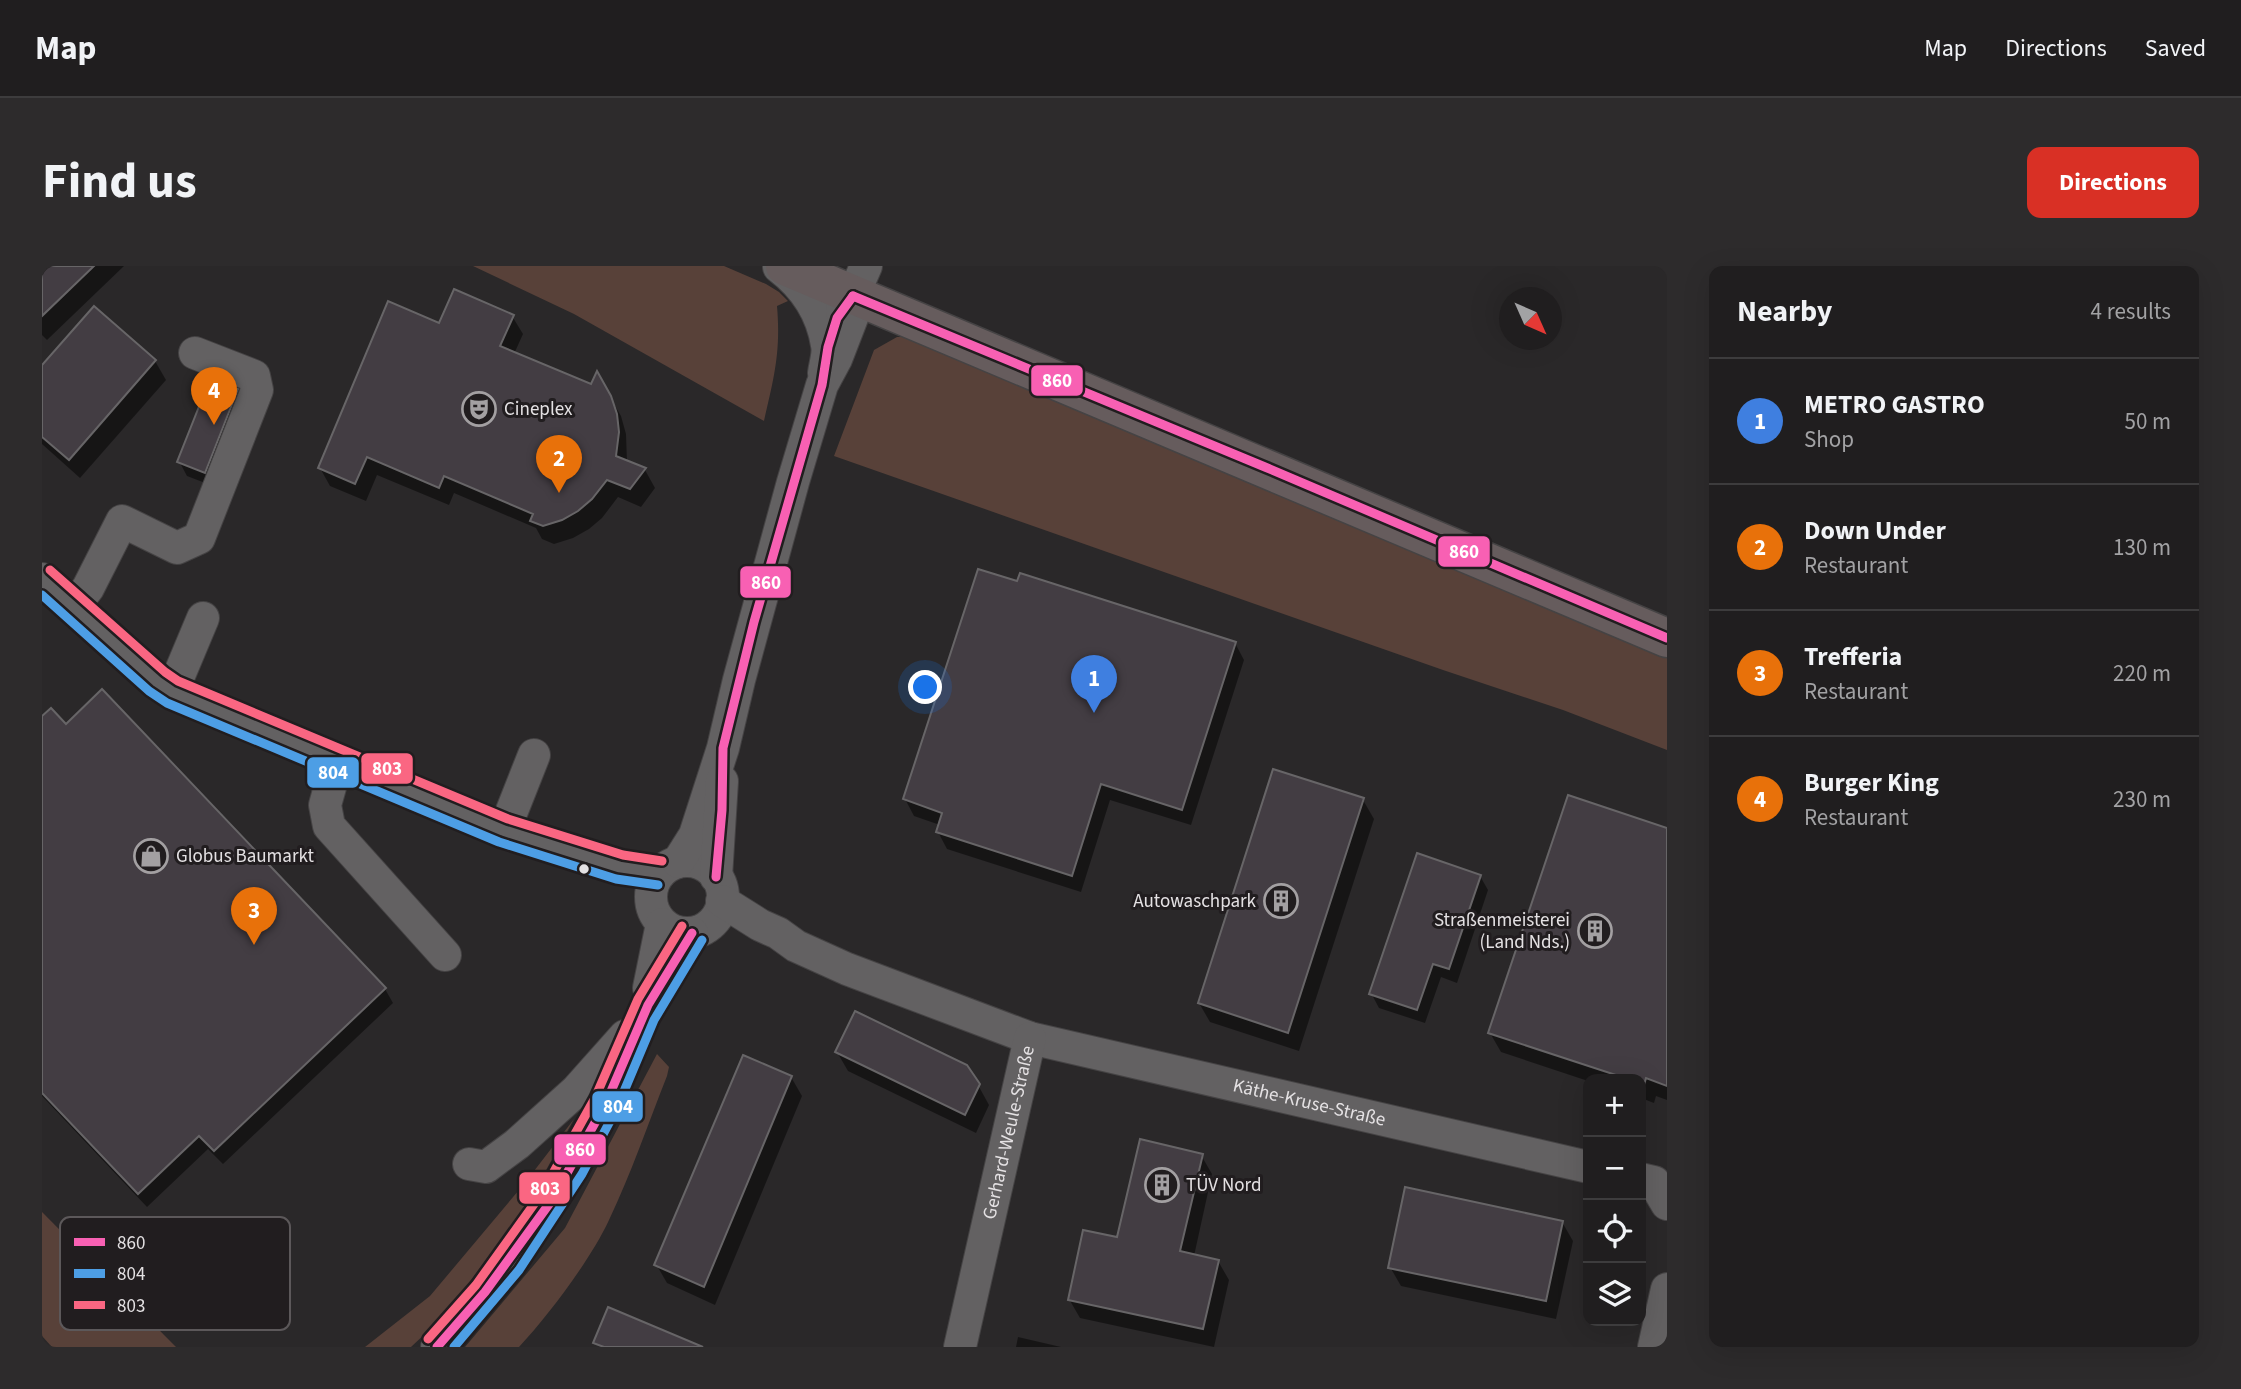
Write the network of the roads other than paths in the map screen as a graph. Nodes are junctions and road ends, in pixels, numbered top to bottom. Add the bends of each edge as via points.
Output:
1 (778, 266) edge
2 (785, 266) edge
3 (860, 281) edge
4 (828, 347) junction
5 (195, 353) dead end
6 (822, 385) junction
7 (42, 579) edge
8 (73, 607) junction
9 (203, 618) dead end
10 (1667, 638) edge
11 (172, 692) junction
12 (723, 748) junction
13 (534, 755) dead end
14 (337, 762) junction
15 (504, 831) junction
16 (663, 877) junction
17 (700, 912) junction
18 (445, 955) dead end
19 (643, 1015) junction
20 (1030, 1038) junction
21 (469, 1164) dead end
22 (1583, 1166) edge
23 (1646, 1180) edge
24 (1667, 1204) edge
25 (1667, 1289) edge
26 (437, 1347) edge
27 (960, 1347) edge
28 (1654, 1347) edge

1 - 4 street via 806,291
2 - 3 main road
3 - 4 street via 837,318
3 - 6 street via 853,315
3 - 10 main road via 1265,467
4 - 6 street
5 - 8 street via 254,376 257,390 199,538 177,548 122,521 88,588
6 - 12 street
7 - 8 street, Gerhard-Weule-Straße
8 - 11 street, Gerhard-Weule-Straße
9 - 11 street
11 - 14 street, Gerhard-Weule-Straße
12 - 16 street via 695,835
12 - 17 street via 722,810
13 - 15 street
14 - 15 street, Gerhard-Weule-Straße
14 - 18 street via 325,805 329,826
15 - 16 street, Gerhard-Weule-Straße
16 - 17 street via 652,905
16 - 17 street, Gerhard-Weule-Straße via 699,864
17 - 19 street
17 - 20 street, Gerhard-Weule-Straße via 773,944 796,946
19 - 21 street via 576,1091 517,1144 486,1167
19 - 26 street via 605,1104 567,1174 516,1250
20 - 22 street, Käthe-Kruse-Straße
20 - 27 street, Gerhard-Weule-Straße
23 - 24 street via 1654,1182
25 - 28 street

